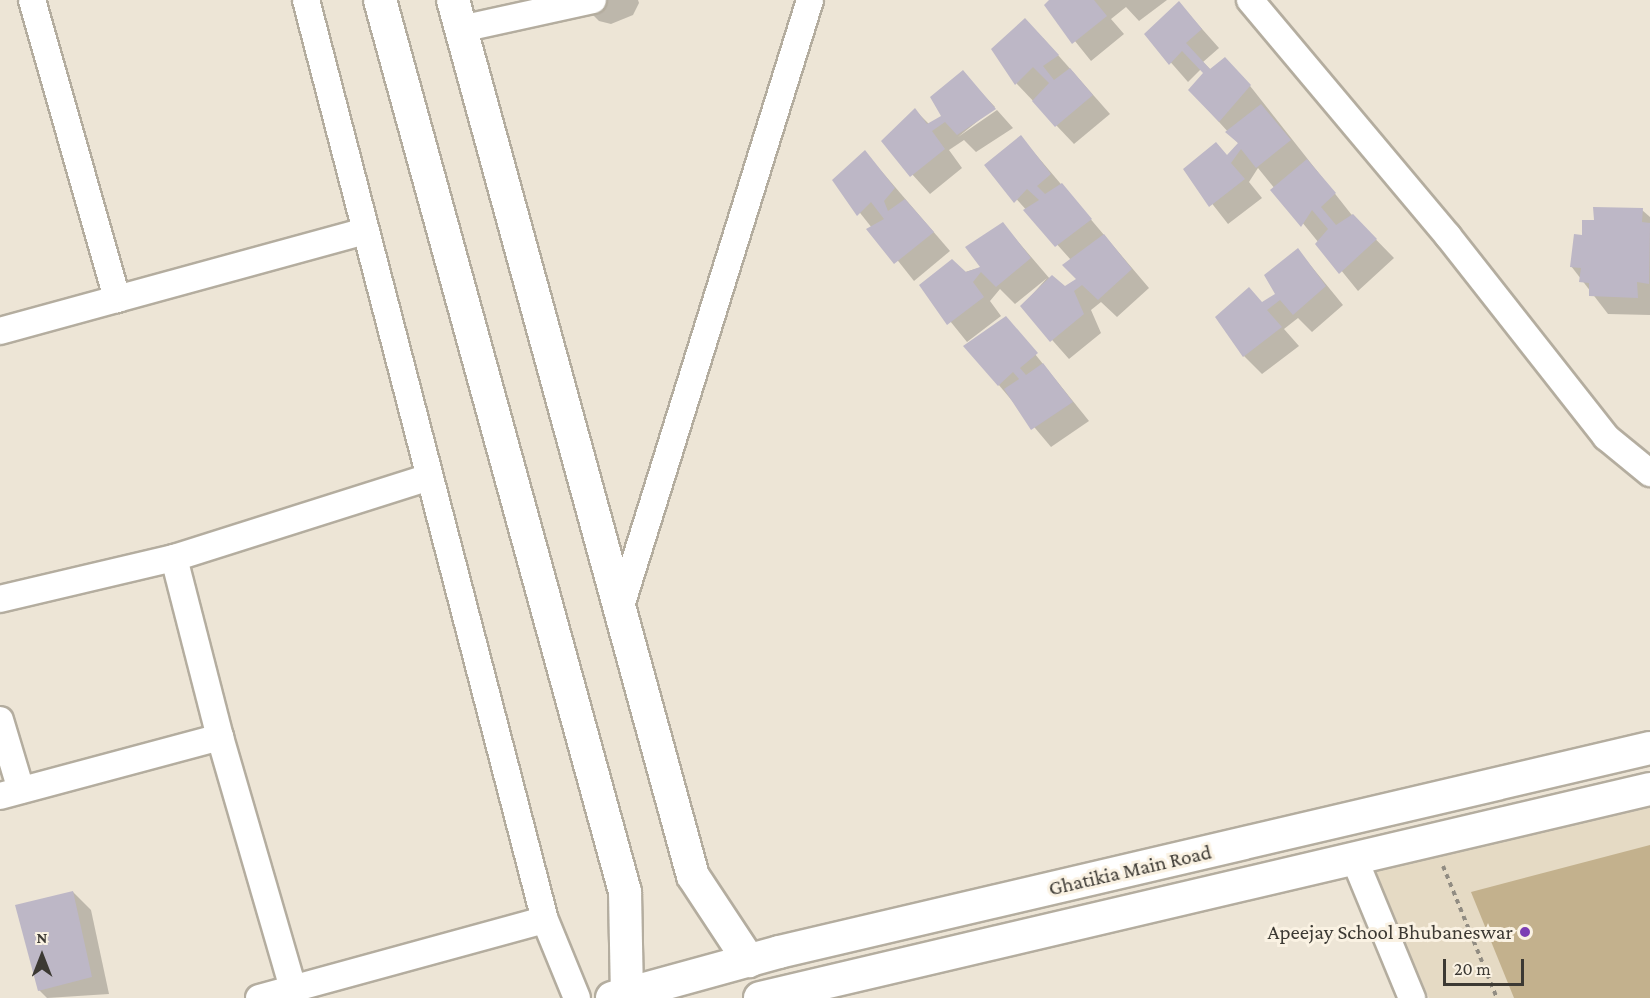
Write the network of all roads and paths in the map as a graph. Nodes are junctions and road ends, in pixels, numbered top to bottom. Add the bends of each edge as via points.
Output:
1 (32, 0) edge
2 (306, 0) edge
3 (380, 0) edge
4 (593, 0) edge
5 (810, 0) edge
6 (1250, 0) edge
7 (551, 5) edge
8 (457, 15) edge
9 (366, 231) junction
10 (117, 299) junction
11 (0, 331) edge
12 (1650, 473) edge
13 (429, 477) junction
14 (174, 558) junction
15 (0, 599) edge
16 (620, 609) junction
17 (0, 720) edge
18 (220, 737) junction
19 (1650, 748) edge
20 (1650, 789) edge
21 (11, 793) edge
22 (1433, 841) junction
23 (1354, 858) junction
24 (1000, 901) junction
25 (545, 920) junction
26 (1010, 938) junction
27 (749, 960) junction
28 (293, 988) junction
29 (620, 995) edge
30 (259, 998) edge
31 (577, 998) edge
32 (760, 998) edge
33 (1412, 998) edge
34 (1497, 998) edge

1 - 10 street
2 - 9 street
3 - 29 street via 625,891
4 - 7 street
5 - 16 street
6 - 12 street via 1448,236 1606,438
7 - 8 street
8 - 16 street
9 - 10 street
9 - 13 street
10 - 11 street
13 - 14 street
13 - 25 street
14 - 15 street
14 - 18 street
16 - 27 street via 693,876
17 - 21 street
18 - 21 street
18 - 28 street
19 - 24 street, Ghatikia Main Road
20 - 22 street, Ghatikia Main Road
22 - 23 street, Ghatikia Main Road
22 - 34 path
23 - 26 street, Ghatikia Main Road
23 - 33 street
24 - 26 street
24 - 27 street, Ghatikia Main Road
25 - 28 street
25 - 31 street
26 - 32 street, Ghatikia Main Road
27 - 29 street, Ghatikia Main Road
28 - 30 street

